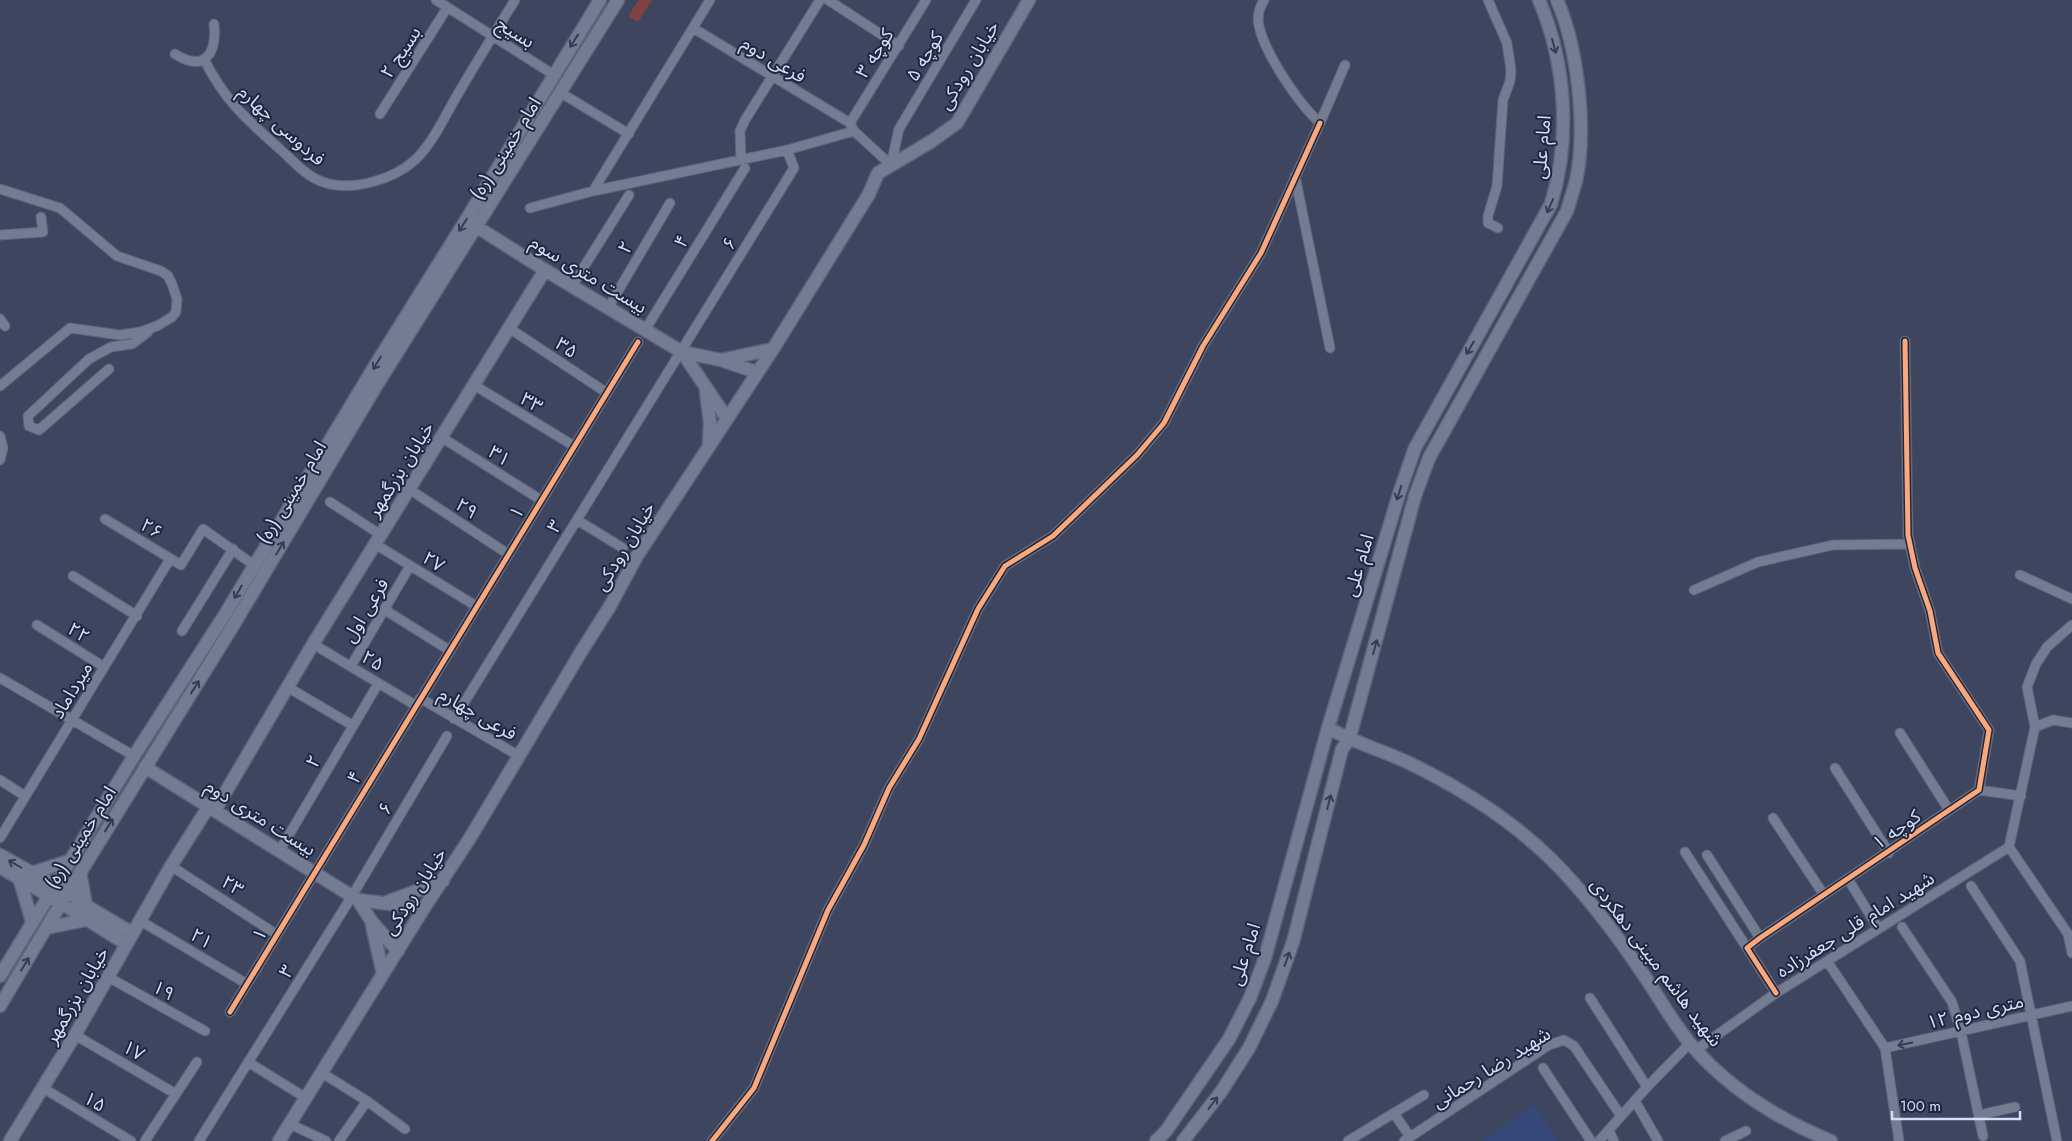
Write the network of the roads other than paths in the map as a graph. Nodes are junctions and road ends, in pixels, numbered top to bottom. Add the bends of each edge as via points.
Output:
1 (436, 0) edge
2 (515, 0) edge
3 (600, 0) edge
4 (618, 0) edge
5 (710, 0) edge
6 (820, 0) edge
7 (828, 0) edge
8 (926, 0) edge
9 (976, 0) edge
10 (1029, 0) edge
11 (1264, 0) edge
12 (1488, 0) edge
13 (1540, 0) edge
14 (1557, 0) edge
15 (447, 8) junction
16 (214, 24) dead end
17 (693, 28) junction
18 (493, 36) junction
19 (899, 46) junction
20 (175, 54) dead end
21 (204, 59) junction
22 (1345, 64) dead end
23 (554, 75) junction
24 (773, 78) junction
25 (561, 93) junction
26 (380, 114) dead end
27 (1320, 122) junction
28 (852, 127) junction
29 (629, 134) junction
30 (787, 150) junction
31 (743, 164) junction
32 (891, 165) junction
33 (1295, 176) junction
34 (0, 189) edge
35 (593, 191) junction
36 (629, 195) dead end
37 (670, 203) dead end
38 (530, 208) dead end
39 (41, 217) dead end
40 (477, 227) junction
41 (1498, 228) dead end
42 (0, 235) edge
43 (545, 270) junction
44 (572, 286) junction
45 (608, 308) junction
46 (157, 326) junction
47 (509, 328) junction
48 (645, 330) junction
49 (1904, 341) dead end
50 (638, 342) dead end
51 (1330, 348) dead end
52 (773, 349) junction
53 (682, 352) junction
54 (721, 360) junction
55 (109, 369) dead end
56 (756, 372) junction
57 (474, 385) junction
58 (0, 386) edge
59 (704, 386) junction
60 (607, 393) junction
61 (726, 418) junction
62 (0, 436) edge
63 (441, 437) junction
64 (709, 445) junction
65 (2, 446) edge
66 (574, 446) junction
67 (1414, 451) junction
68 (1429, 458) junction
69 (0, 460) edge
70 (409, 489) junction
71 (541, 500) junction
72 (330, 502) dead end
73 (105, 519) dead end
74 (577, 520) junction
75 (378, 540) junction
76 (1910, 544) junction
77 (623, 548) dead end
78 (233, 549) junction
79 (508, 554) junction
80 (170, 559) junction
81 (254, 566) junction
82 (407, 571) dead end
83 (2020, 575) dead end
84 (73, 576) dead end
85 (1694, 590) dead end
86 (2072, 599) edge
87 (476, 606) junction
88 (385, 610) junction
89 (137, 616) junction
90 (229, 620) junction
91 (37, 625) dead end
92 (2072, 625) edge
93 (182, 631) dead end
94 (313, 644) junction
95 (449, 650) junction
96 (350, 666) junction
97 (104, 667) junction
98 (0, 678) edge
99 (289, 688) junction
100 (375, 689) dead end
101 (417, 702) junction
102 (454, 719) junction
103 (71, 720) junction
104 (2072, 723) edge
105 (352, 725) junction
106 (2035, 727) junction
107 (1328, 728) junction
108 (1900, 733) dead end
109 (446, 736) dead end
110 (1349, 740) junction
111 (134, 756) junction
112 (519, 756) junction
113 (145, 767) junction
114 (1835, 768) dead end
115 (0, 780) edge
116 (1979, 790) junction
117 (25, 796) junction
118 (2021, 796) junction
119 (212, 808) junction
120 (1949, 810) junction
121 (1773, 818) dead end
122 (0, 838) edge
123 (2009, 847) junction
124 (280, 850) junction
125 (1685, 852) dead end
126 (1889, 853) junction
127 (0, 855) edge
128 (1707, 855) dead end
129 (66, 865) junction
130 (171, 866) junction
131 (0, 867) edge
132 (315, 872) junction
133 (32, 873) junction
134 (79, 874) junction
135 (1848, 879) junction
136 (20, 881) junction
137 (443, 881) junction
138 (1971, 886) dead end
139 (52, 890) junction
140 (1824, 896) junction
141 (64, 898) junction
142 (355, 898) junction
143 (385, 902) junction
144 (86, 906) junction
145 (424, 908) junction
146 (33, 920) junction
147 (85, 920) junction
148 (139, 920) junction
149 (372, 922) junction
150 (46, 927) junction
151 (1902, 927) dead end
152 (1878, 928) junction
153 (132, 933) junction
154 (276, 934) junction
155 (2070, 934) edge
156 (1760, 938) junction
157 (126, 944) junction
158 (1747, 948) junction
159 (398, 951) junction
160 (2072, 953) edge
161 (1827, 961) junction
162 (383, 974) junction
163 (0, 976) edge
164 (108, 978) junction
165 (247, 984) junction
166 (1776, 993) junction
167 (1590, 998) dead end
168 (0, 1006) edge
169 (2072, 1006) edge
170 (230, 1012) dead end
171 (2030, 1015) junction
172 (205, 1031) dead end
173 (1962, 1032) junction
174 (75, 1035) junction
175 (1693, 1046) junction
176 (1885, 1048) junction
177 (197, 1062) dead end
178 (248, 1062) junction
179 (1543, 1068) dead end
180 (322, 1073) junction
181 (1647, 1087) junction
182 (43, 1088) junction
183 (176, 1094) junction
184 (1424, 1095) dead end
185 (306, 1098) junction
186 (367, 1101) junction
187 (1635, 1101) junction
188 (2015, 1107) dead end
189 (1394, 1113) junction
190 (1979, 1114) junction
191 (1621, 1116) junction
192 (290, 1124) junction
193 (405, 1128) dead end
194 (1609, 1131) junction
195 (1746, 1131) dead end
196 (1984, 1136) dead end
197 (1407, 1139) edge
198 (324, 1140) edge
199 (10, 1141) edge
200 (131, 1141) edge
201 (145, 1141) edge
202 (199, 1141) edge
203 (280, 1141) edge
204 (339, 1141) edge
205 (712, 1141) edge
206 (1156, 1141) edge
207 (1183, 1141) edge
208 (1348, 1141) edge
209 (1591, 1141) edge
210 (1599, 1141) edge
211 (1614, 1141) edge
212 (1658, 1141) edge
213 (1725, 1141) edge
214 (1831, 1141) edge
215 (1899, 1141) edge
216 (2057, 1141) edge

1 - 15 street, بسیج
2 - 18 street, فردوسی چهارم
3 -> 23 main road, امام خمینی (ره)
4 - 25 main road, امام خمینی (ره)
5 - 17 street
6 - 24 street
7 - 19 street
8 - 19 street, کوچه ۳
9 - 32 street, کوچه ۵ via 899,129
10 - 32 main road, خیابان رودکی via 957,123
11 - 27 street via 1259,11 1259,27 1272,56 1285,79
12 - 41 street via 1507,44 1511,70 1503,100 1498,186 1488,216 1488,223
13 -> 67 main road, امام علی via 1557,57 1563,102 1560,177 1538,230
14 - 68 main road, امام علی via 1573,53 1580,101 1576,180 1567,210
15 - 18 street, بسیج
15 - 26 street, بسیج ۲
16 - 21 street via 214,46
17 - 24 street, فرعی دوم
17 - 29 street
18 - 21 street, فردوسی چهارم via 416,159 385,178 343,187 321,182 265,136 232,104 215,82
18 - 23 street, بسیج
19 - 28 street, کوچه ۳
20 - 21 street via 192,62
22 - 27 street
23 -> 81 main road, امام خمینی (ره)
24 - 28 street, فرعی دوم
24 - 31 street via 740,131
25 - 29 street
25 - 40 main road, امام خمینی (ره)
27 - 33 street
28 - 30 street
28 - 32 street, فرعی دوم
29 - 35 street
30 - 31 street
30 - 53 street, ۶ via 794,168
31 - 35 street
31 - 48 street, ۴
32 - 52 main road, خیابان رودکی via 878,173 869,194
33 - 51 street
33 - 205 street via 1261,253 1203,346 1164,423 1137,455 1053,536 1005,566 978,609 919,739 889,788 864,845 828,910 754,1088
34 - 46 street via 60,208 117,256 168,276 177,299 176,312
35 - 38 street
36 - 44 street
37 - 45 street, ۲
39 - 42 street via 43,232
40 - 43 main road, بیست متری سوم
90 -> 40 main road, امام خمینی (ره)
43 - 44 main road, بیست متری سوم
43 - 47 main road, خیابان بزرگمهر
44 - 45 main road, بیست متری سوم
45 - 48 main road, بیست متری سوم
46 - 55 street via 132,344 111,347 89,359 28,416 29,426 39,430
46 - 58 street via 120,335 70,328
47 - 57 main road, خیابان بزرگمهر
47 - 60 street, ۳۵
48 - 53 main road, بیست متری سوم
49 - 76 street
50 - 60 street, ۱
52 - 54 main road
52 - 56 main road, خیابان رودکی
53 - 54 main road, بیست متری سوم
53 - 59 main road, بیست متری سوم
53 - 74 street, ۳
54 - 56 main road, بیست متری سوم
56 - 61 main road, خیابان رودکی
57 - 63 main road, خیابان بزرگمهر
57 - 66 street, ۳۳
59 - 61 main road, بیست متری سوم
59 - 64 main road via 709,409
60 - 66 street, ۱
61 - 64 main road, خیابان رودکی
62 - 65 street
63 - 70 main road, خیابان بزرگمهر
63 - 71 street, ۳۱
64 - 112 main road, خیابان رودکی via 637,556
65 - 69 street
66 - 71 street, ۱
67 - 68 main road
67 -> 107 main road, امام علی
110 -> 68 main road, امام علی
70 - 75 main road, خیابان بزرگمهر
70 - 79 street, ۲۹
71 - 79 street, ۱
72 - 75 street, ۲۷
73 - 80 street, ۲۶
74 - 77 street
74 - 102 street, ۳
75 - 87 street, ۲۷
75 - 94 main road, خیابان بزرگمهر
76 - 85 street via 1833,545 1758,562
76 - 116 street via 1930,610 1938,652 1989,730
78 - 80 street, ۲۶ via 203,529 181,565
78 - 81 street
78 - 93 street
79 - 87 street, ۱
80 - 89 street, میرداماد
81 -> 90 main road, امام خمینی (ره)
82 - 88 street, فرعی اول
83 - 86 street
84 - 89 street
87 - 95 street, ۱
88 - 95 street
88 - 96 street, فرعی اول
89 - 97 street, میرداماد
90 - 111 main road, امام خمینی (ره)
113 -> 90 main road, امام خمینی (ره)
91 - 97 street, ۲۲
92 - 106 street via 2047,647 2027,687
94 - 96 street, ۲۵
94 - 99 main road, خیابان بزرگمهر
95 - 101 street, ۱
96 - 101 street, ۲۵
97 - 103 street, میرداماد
98 - 103 street
99 - 105 street
99 - 119 main road, خیابان بزرگمهر
100 - 105 street, ۲
101 - 102 street, فرعی چهارم
101 - 132 street, ۴
102 - 112 street, فرعی چهارم
103 - 111 street
103 - 117 street, میرداماد
104 - 106 street via 2052,720
105 - 124 street, ۲
106 - 118 street
107 - 110 main road, شهید هاشم مبینی دهکردی
107 - 206 main road, امام علی via 1265,958 1250,998 1229,1039
108 - 120 street
109 - 142 street, ۶
110 - 175 main road, شهید هاشم مبینی دهکردی via 1406,762 1458,789 1500,816 1550,858 1596,907
207 -> 110 main road, امام علی via 1221,1092 1249,1048 1272,1001 1293,942 1342,749
111 - 129 main road, امام خمینی (ره)
112 - 137 main road, خیابان رودکی
113 - 119 main road, بیست متری دوم
134 -> 113 main road, امام خمینی (ره)
114 - 126 street
115 - 117 street
116 - 118 street
116 - 120 street, کوچه ۱
117 - 122 street, میرداماد
118 - 123 street
119 - 124 main road, بیست متری دوم
119 - 130 main road, خیابان بزرگمهر
120 - 126 street, کوچه ۱
121 - 140 street
123 - 152 street, شهید امام قلی جعفرزاده
123 - 155 street
124 - 132 main road, بیست متری دوم
125 - 158 street
126 - 135 street, کوچه ۱
133 -> 127 main road
128 - 156 street
129 - 133 main road
129 - 134 main road via 72,875
129 - 139 main road, امام خمینی (ره)
130 - 148 main road, خیابان بزرگمهر
130 - 154 street, ۲۳
131 - 136 main road
132 - 142 main road, بیست متری دوم
132 - 154 street, ۱
133 - 139 main road
134 - 141 main road, امام خمینی (ره)
134 - 144 main road
135 - 140 street, کوچه ۱
135 - 152 street
136 - 139 main road
136 - 146 main road
137 - 143 main road
137 - 145 main road, خیابان رودکی
138 - 171 street via 2020,960
139 - 141 main road
139 - 146 main road, امام خمینی (ره)
140 - 156 street, کوچه ۱
141 - 144 main road
141 - 147 main road
141 - 150 main road, امام خمینی (ره)
142 - 143 main road, بیست متری دوم
142 - 149 main road, بیست متری دوم
142 - 178 street, ۳
143 - 145 main road, بیست متری دوم
144 - 153 main road
145 - 159 main road, خیابان رودکی
146 - 150 main road via 44,922
146 - 163 main road, امام خمینی (ره)
147 - 150 main road
147 - 157 main road
148 - 153 main road, خیابان بزرگمهر
148 - 165 street, ۲۱
149 - 159 main road, بیست متری دوم
149 - 162 main road
168 -> 150 main road, امام خمینی (ره)
151 - 173 street via 1952,1002
152 - 161 street, شهید امام قلی جعفرزاده
153 - 157 main road, خیابان بزرگمهر
154 - 165 street, ۱
155 - 160 street
156 - 158 street, کوچه ۱
157 - 164 main road, خیابان بزرگمهر
158 - 166 street
159 - 162 main road, خیابان رودکی
161 - 166 street, شهید امام قلی جعفرزاده
161 - 176 street
162 - 180 main road, خیابان رودکی
164 - 172 street, ۱۹
164 - 174 main road, خیابان بزرگمهر
165 - 170 street, ۱
166 - 175 street, شهید امام قلی جعفرزاده
167 - 181 street
169 - 171 street, ۱۲ متری دوم
171 - 173 street, ۱۲ متری دوم
171 - 216 street
173 -> 176 street, ۱۲ متری دوم
173 - 190 street
174 - 182 main road, خیابان بزرگمهر
174 - 183 street, ۱۷
175 - 181 street, شهید امام قلی جعفرزاده
175 - 214 main road, شهید هاشم مبینی دهکردی via 1726,1078 1767,1109
176 - 215 street
177 - 183 street
178 - 185 street
178 - 202 street
179 - 209 street
180 - 185 main road, خیابان رودکی
180 - 186 street
181 - 187 street, شهید امام قلی جعفرزاده
182 - 199 main road, خیابان بزرگمهر
182 - 200 street, ۱۵
183 - 201 street
184 - 189 street
185 - 192 main road, خیابان رودکی
186 - 193 street
186 - 204 street
187 - 191 street, شهید امام قلی جعفرزاده
187 - 212 street
188 - 190 street
189 - 197 street
189 - 208 street
190 - 196 street
191 - 194 street, شهید امام قلی جعفرزاده
191 - 197 street, شهید رضا رحمانی via 1574,1046 1564,1040 1549,1045
192 - 198 street
192 - 203 main road, خیابان رودکی
194 - 210 street, شهید امام قلی جعفرزاده
194 - 211 street
195 - 213 street

